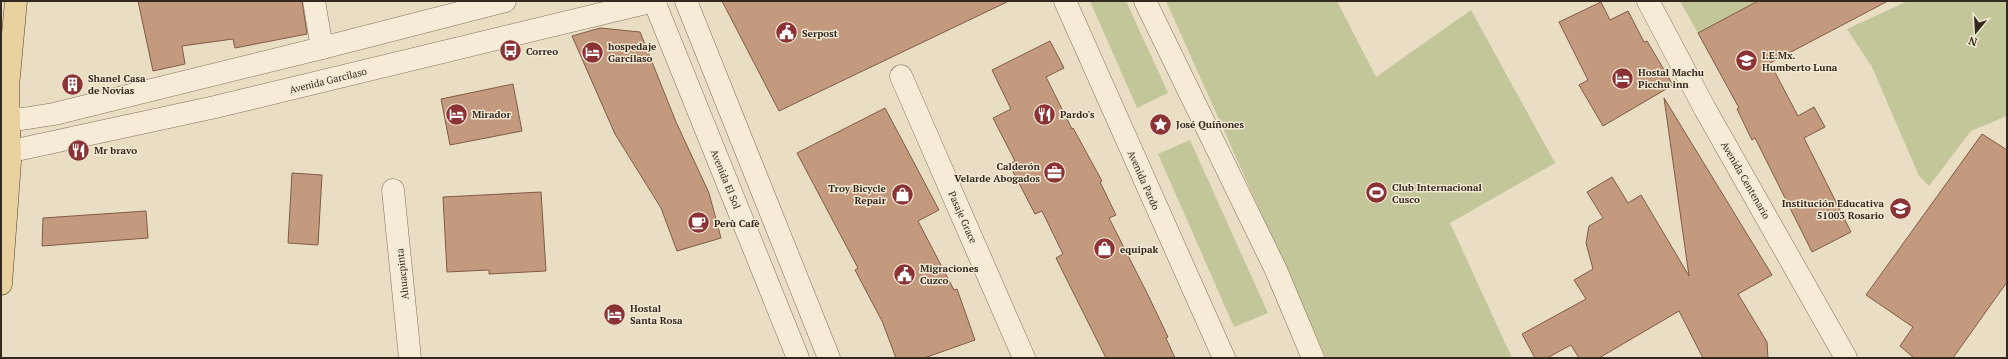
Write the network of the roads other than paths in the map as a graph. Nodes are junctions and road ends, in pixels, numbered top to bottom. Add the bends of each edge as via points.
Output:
1 (16, 1) edge
2 (314, 1) edge
3 (505, 1) edge
4 (654, 1) edge
5 (686, 1) edge
6 (1064, 1) edge
7 (1146, 1) edge
8 (1648, 1) edge
9 (322, 48) junction
10 (901, 76) dead end
11 (6, 114) edge
12 (7, 151) edge
13 (393, 190) dead end
14 (1, 284) edge
15 (410, 358) edge
16 (798, 358) edge
17 (829, 358) edge
18 (1024, 358) edge
19 (1224, 358) edge
20 (1313, 358) edge
21 (1846, 358) edge

1 - 11 main road
2 - 9 street
3 - 9 street
4 - 12 street, Avenida Garcilaso via 215,107
4 - 16 street, Avenida El Sol
5 - 17 street
6 - 19 street, Avenida Pardo
7 - 20 street via 1276,270
8 - 21 street, Avenida Centenario via 1705,109
9 - 11 street via 54,114 22,119
10 - 18 street, Pasaje Grace
11 - 12 main road
12 - 14 main road
13 - 15 street, Ahuacpinta

